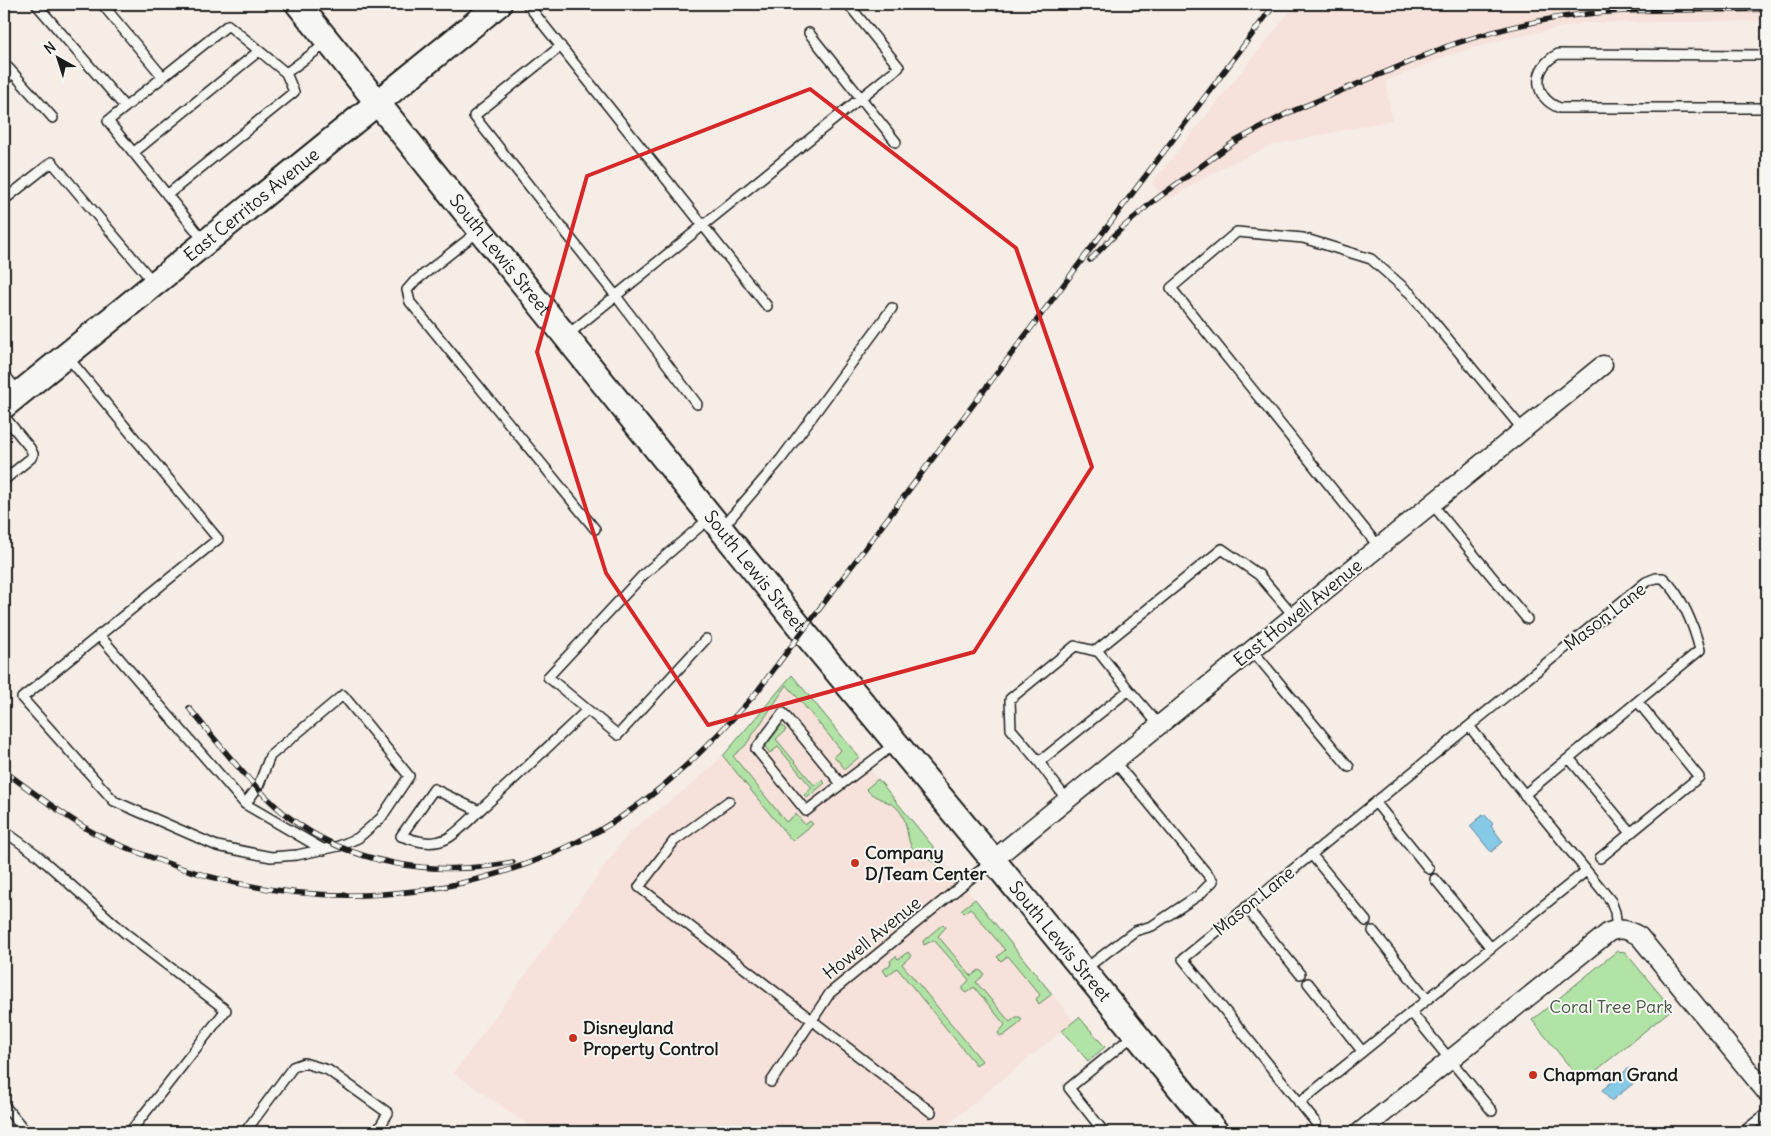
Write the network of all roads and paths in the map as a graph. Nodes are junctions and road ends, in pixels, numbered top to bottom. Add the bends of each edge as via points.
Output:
1 (36, 4) edge
2 (102, 4) edge
3 (298, 4) edge
4 (499, 4) edge
5 (527, 4) edge
6 (848, 4) edge
7 (809, 33) dead end
8 (328, 42) junction
9 (561, 46) junction
10 (259, 51) junction
11 (1767, 55) edge
12 (4, 63) edge
13 (286, 73) junction
14 (13, 74) junction
15 (163, 77) junction
16 (4, 80) edge
17 (861, 98) junction
18 (377, 102) junction
19 (125, 107) junction
20 (1767, 108) edge
21 (53, 118) dead end
22 (896, 142) dead end
23 (133, 153) junction
24 (167, 195) junction
25 (4, 200) edge
26 (703, 226) junction
27 (480, 230) junction
28 (205, 242) junction
29 (154, 283) junction
30 (616, 296) junction
31 (767, 306) dead end
32 (892, 308) dead end
33 (566, 336) junction
34 (66, 355) junction
35 (1603, 365) dead end
36 (7, 400) edge
37 (697, 404) dead end
38 (1523, 430) junction
39 (4, 480) edge
40 (1432, 504) junction
41 (716, 523) junction
42 (595, 529) dead end
43 (1379, 547) junction
44 (1294, 616) junction
45 (1527, 619) dead end
46 (99, 636) junction
47 (706, 639) dead end
48 (1252, 650) junction
49 (1099, 652) junction
50 (1129, 690) junction
51 (1638, 702) junction
52 (587, 710) junction
53 (1159, 725) junction
54 (1469, 726) junction
55 (896, 742) junction
56 (1569, 758) junction
57 (1039, 762) junction
58 (1115, 762) junction
59 (1349, 767) dead end
60 (841, 784) junction
61 (1524, 795) junction
62 (1068, 800) junction
63 (729, 801) dead end
64 (1376, 803) junction
65 (245, 804) junction
66 (479, 811) junction
67 (4, 831) edge
68 (1631, 833) junction
69 (324, 850) junction
70 (1311, 854) junction
71 (1600, 858) dead end
72 (993, 860) junction
73 (1429, 869) dead end
74 (1586, 871) junction
75 (1436, 879) dead end
76 (1246, 907) junction
77 (1366, 921) dead end
78 (1622, 929) junction
79 (1373, 931) dead end
80 (1491, 948) junction
81 (1084, 971) junction
82 (1300, 974) dead end
83 (1308, 983) dead end
84 (1428, 999) junction
85 (1412, 1012) junction
86 (812, 1020) junction
87 (1135, 1034) junction
88 (1362, 1052) junction
89 (1450, 1059) junction
90 (770, 1082) dead end
91 (1767, 1093) edge
92 (1299, 1103) junction
93 (4, 1105) edge
94 (1492, 1111) dead end
95 (931, 1112) dead end
96 (1767, 1113) edge
97 (1316, 1124) dead end
98 (26, 1132) edge
99 (130, 1132) edge
100 (245, 1132) edge
101 (377, 1132) edge
102 (1104, 1132) edge
103 (1216, 1132) edge
104 (1360, 1132) edge
105 (1744, 1132) edge

1 - 19 lane
2 - 15 lane
3 - 8 main road, South Lewis Street
4 - 18 main road, East Cerritos Avenue
5 - 9 lane
6 - 17 lane via 899,67
7 - 17 lane
8 - 13 lane
8 - 18 main road, South Lewis Street
9 - 26 lane
9 - 30 lane via 474,116
10 - 13 lane
10 - 15 lane via 228,25
10 - 23 lane
11 - 20 lane via 1558,54 1550,58 1538,80 1544,98 1550,105 1560,108
12 - 14 lane
13 - 24 lane via 294,92
14 - 16 lane
14 - 21 lane
15 - 19 lane
17 - 22 lane
17 - 26 lane
18 - 27 main road, South Lewis Street
18 - 28 main road, East Cerritos Avenue
19 - 23 lane via 108,121
23 - 24 lane
24 - 28 lane
25 - 29 lane via 52,162
26 - 30 lane
26 - 31 lane
27 - 33 main road, South Lewis Street
27 - 42 lane via 414,282 407,290 410,302
28 - 29 main road, East Cerritos Avenue
29 - 34 main road, East Cerritos Avenue
30 - 33 lane
30 - 37 lane
32 - 41 lane via 782,459
33 - 41 main road, South Lewis Street
34 - 36 main road, East Cerritos Avenue
34 - 46 lane via 218,539
35 - 38 street, East Howell Avenue
36 - 39 lane via 33,454
38 - 40 street, East Howell Avenue
38 - 43 lane via 1411,294 1371,259 1303,238 1237,232 1170,288
40 - 43 street, East Howell Avenue
40 - 45 lane
41 - 52 lane via 643,575 548,677
41 - 55 main road, South Lewis Street
43 - 44 street, East Howell Avenue
44 - 48 street, East Howell Avenue
44 - 49 lane via 1258,576 1222,549 1097,650
46 - 65 lane
46 - 69 lane via 22,698 114,801 217,846 272,857
47 - 52 lane via 618,734
48 - 53 street, East Howell Avenue
48 - 59 lane
49 - 50 lane
49 - 57 lane via 1075,646 1010,699 1011,729
50 - 53 lane
50 - 57 lane
51 - 54 lane, Mason Lane via 1700,650 1678,597 1663,578 1646,582
51 - 56 lane, Mason Lane
51 - 68 lane via 1700,777
52 - 66 lane
53 - 58 street, East Howell Avenue
54 - 61 lane
54 - 64 lane, Mason Lane
55 - 60 lane
55 - 72 main road, South Lewis Street
56 - 61 lane, Mason Lane
56 - 68 lane
57 - 62 lane
58 - 62 street, East Howell Avenue
58 - 81 lane via 1214,881 1199,895 1152,926 1135,931
60 - 60 lane via 783,713 756,749 806,811
61 - 74 lane
62 - 72 street, East Howell Avenue
63 - 86 lane via 674,842 639,888
64 - 70 lane, Mason Lane
64 - 73 lane
65 - 69 lane
65 - 69 lane via 258,787 270,756 343,695 409,776 381,818 358,838
66 - 66 lane via 446,839 422,843 401,836 434,789
67 - 99 lane via 36,854 125,933 226,1010
68 - 71 lane
70 - 76 lane, Mason Lane
70 - 77 lane
72 - 81 main road, South Lewis Street
72 - 86 lane, Howell Avenue via 830,993
74 - 78 lane via 1611,901
74 - 80 lane
75 - 80 lane
76 - 82 lane
76 - 92 lane, Mason Lane via 1183,959
78 - 89 street via 1609,932
78 - 91 street via 1639,936
79 - 84 lane
80 - 84 lane
81 - 87 main road, South Lewis Street
83 - 88 lane
84 - 85 lane
85 - 88 lane
85 - 89 lane
86 - 90 lane, Howell Avenue
86 - 95 lane
87 - 102 lane via 1069,1088
87 - 103 main road, South Lewis Street
88 - 92 lane
89 - 94 lane
89 - 104 street
92 - 97 lane, Mason Lane
93 - 98 lane
96 - 105 lane
100 - 101 lane via 292,1067 304,1063 328,1070 388,1113

